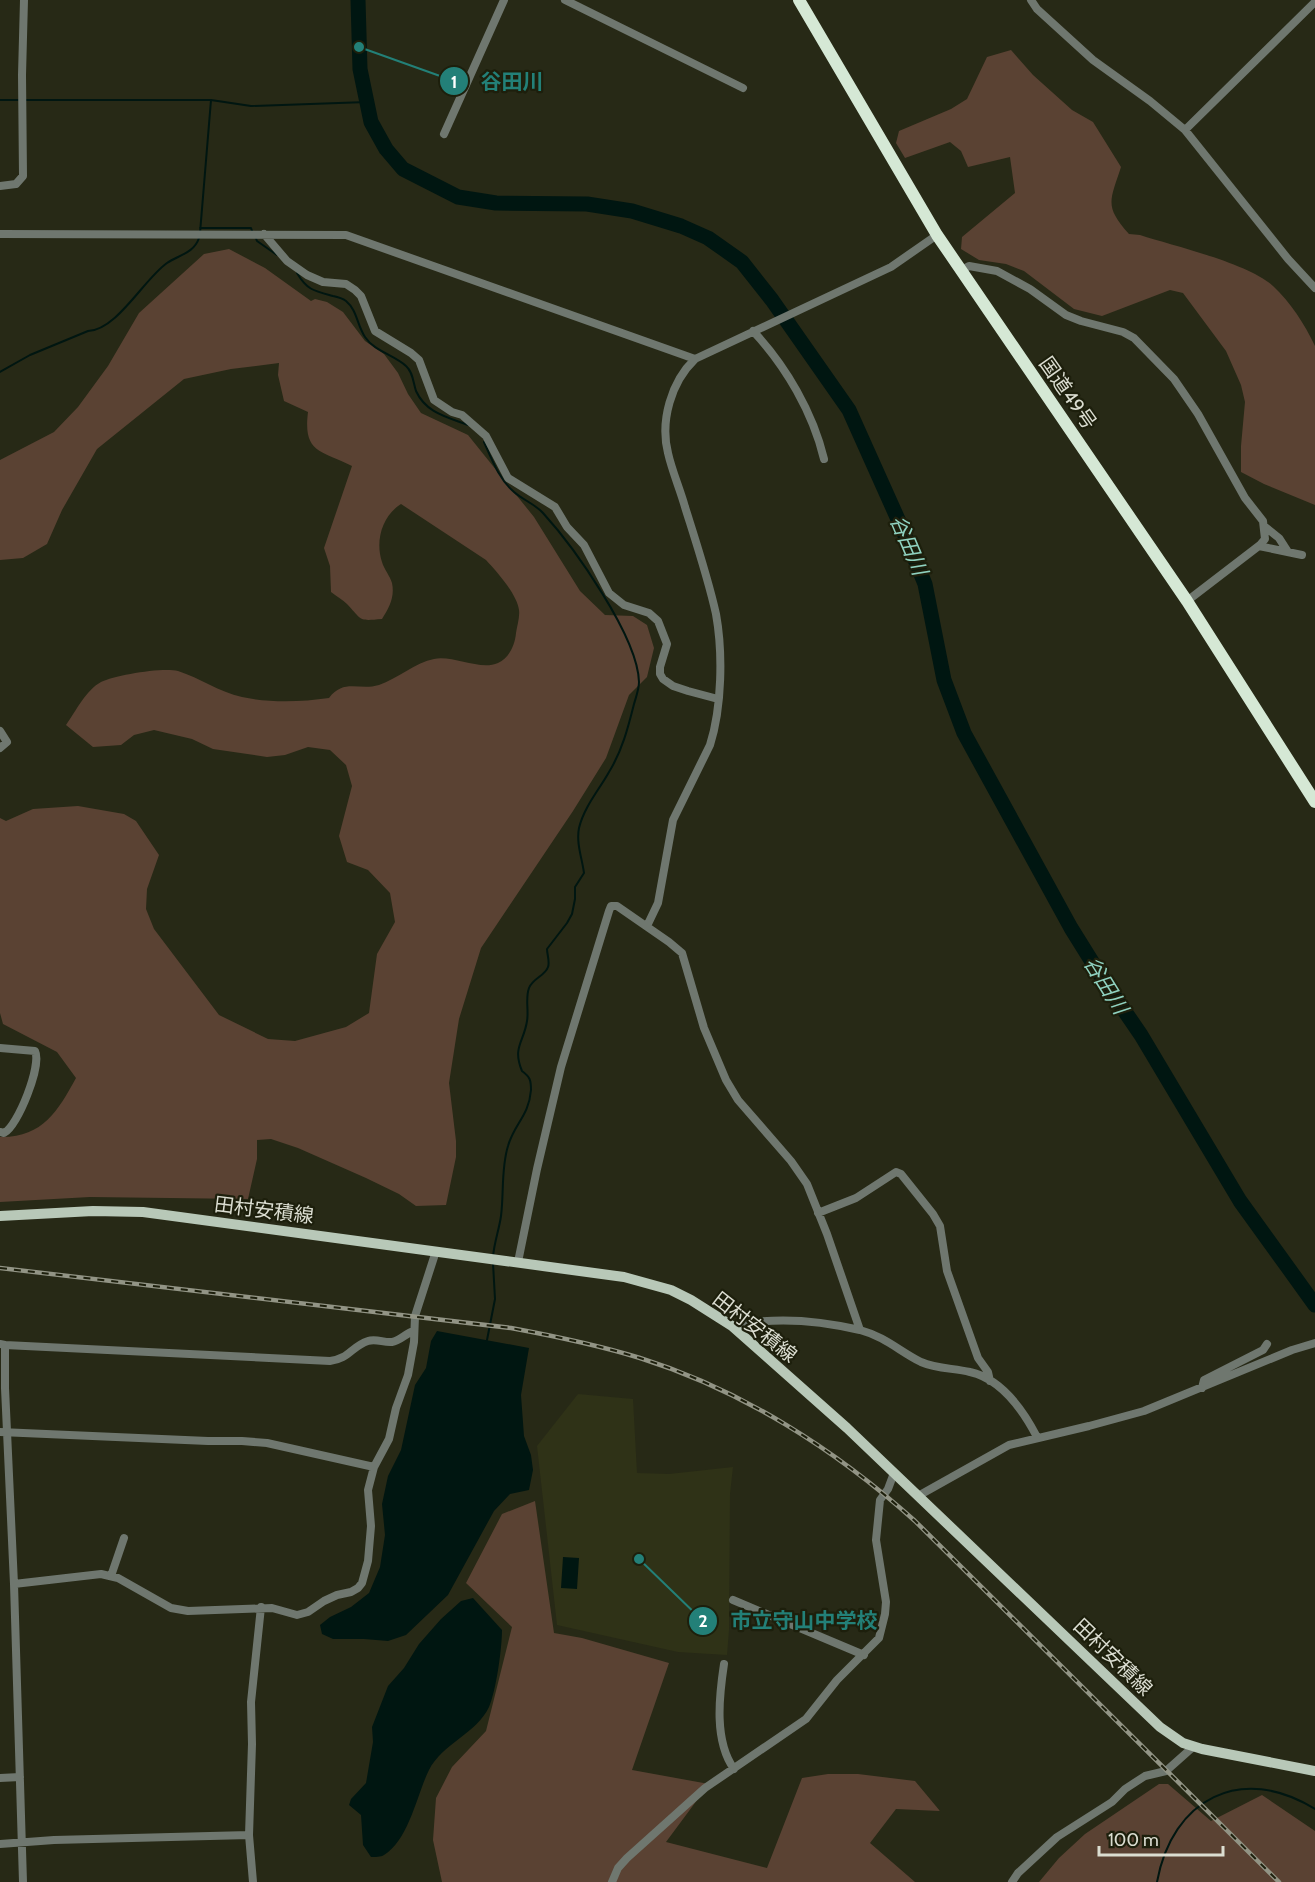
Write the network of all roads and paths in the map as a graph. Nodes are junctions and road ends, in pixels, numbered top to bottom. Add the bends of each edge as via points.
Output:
1 (24, 0) edge
2 (504, 0) edge
3 (565, 0) edge
4 (799, 0) edge
5 (1031, 0) edge
6 (1315, 2) edge
7 (743, 88) dead end
8 (1185, 130) junction
9 (444, 134) dead end
10 (0, 186) edge
11 (0, 234) edge
12 (264, 234) junction
13 (937, 235) junction
14 (960, 271) junction
15 (1312, 277) edge
16 (1315, 288) edge
17 (755, 330) junction
18 (695, 359) junction
19 (825, 459) dead end
20 (1264, 526) junction
21 (1259, 546) junction
22 (1288, 552) junction
23 (1302, 555) dead end
24 (1187, 601) junction
25 (718, 699) junction
26 (0, 731) edge
27 (0, 748) edge
28 (1315, 802) edge
29 (647, 926) junction
30 (1, 1051) edge
31 (0, 1132) edge
32 (818, 1213) junction
33 (0, 1216) edge
34 (436, 1251) junction
35 (519, 1262) junction
36 (732, 1326) junction
37 (860, 1330) junction
38 (414, 1331) junction
39 (1315, 1343) edge
40 (1267, 1344) dead end
41 (2, 1345) edge
42 (990, 1381) junction
43 (1202, 1388) junction
44 (4, 1432) edge
45 (1037, 1437) junction
46 (374, 1467) junction
47 (894, 1473) junction
48 (918, 1496) junction
49 (0, 1524) edge
50 (10, 1524) junction
51 (124, 1538) dead end
52 (111, 1576) junction
53 (14, 1584) junction
54 (733, 1600) dead end
55 (261, 1607) junction
56 (864, 1655) junction
57 (724, 1664) dead end
58 (1193, 1747) junction
59 (734, 1769) junction
60 (1315, 1771) edge
61 (20, 1777) junction
62 (0, 1778) edge
63 (249, 1835) junction
64 (22, 1842) junction
65 (0, 1844) edge
66 (23, 1882) edge
67 (253, 1882) edge
68 (612, 1882) edge
69 (1012, 1882) edge

1 - 10 street via 23,176 16,184
2 - 9 street
3 - 7 street
4 - 13 highway, 国道49号
5 - 8 street via 1094,60
6 - 8 street
8 - 15 street via 1288,259
11 - 12 street
12 - 18 street via 351,236
12 - 25 street via 287,261 307,275 322,282 346,284 361,296 375,331 419,360 435,400 462,415 486,436 508,478 555,507 584,545 609,593 658,621 667,644 660,667 663,679
13 - 14 highway, 国道49号
13 - 17 street via 891,267
14 - 20 street via 975,267 997,271 1066,315 1134,338 1187,396
14 - 24 highway, 国道49号
15 - 16 street
17 - 18 street
17 - 19 street via 795,390 819,436
18 - 25 street via 671,395 668,453 716,614
20 - 21 street via 1265,539
20 - 22 street
21 - 22 street
21 - 24 street
22 - 23 street
24 - 28 highway, 国道49号
25 - 29 street via 710,745 673,820 658,903
26 - 27 street via 7,742
29 - 32 street via 682,953 704,1028 726,1080 738,1100 800,1172
29 - 35 street via 611,906 561,1067
30 - 31 street via 35,1051 38,1058 32,1084 11,1128
32 - 37 street
32 - 42 street via 856,1198 896,1172 901,1174 940,1226 947,1271 974,1349
33 - 34 main road, 田村安積線 via 143,1212
34 - 35 main road, 田村安積線
34 - 38 street via 415,1316
35 - 36 main road, 田村安積線 via 646,1282 691,1300
36 - 37 street via 792,1319
36 - 47 main road, 田村安積線
37 - 42 street via 881,1337 919,1361 974,1372
38 - 41 street via 394,1341 365,1342 341,1359 330,1360
38 - 46 street via 408,1375 391,1434
39 - 43 street
40 - 43 street via 1204,1380
41 - 44 street
42 - 45 street via 1011,1398
43 - 45 street via 1144,1410
44 - 46 street via 267,1443
44 - 50 street
45 - 48 street via 1002,1448
46 - 55 street via 368,1490 368,1561 362,1583 351,1592 301,1614
47 - 48 main road, 田村安積線
47 - 56 street via 880,1500 876,1540 885,1614 879,1638
48 - 58 main road, 田村安積線 via 1160,1727
49 - 50 street
50 - 53 street
51 - 52 street
52 - 53 street via 81,1575
52 - 55 street via 171,1608 188,1611
53 - 61 street
54 - 56 street
55 - 63 street via 250,1702
56 - 59 street via 831,1686 806,1719
57 - 59 street via 719,1695 721,1738 726,1758
58 - 60 main road, 田村安積線
58 - 69 street via 1166,1771 1145,1776 1057,1837
59 - 68 street via 705,1788 627,1858
61 - 62 street
61 - 64 street
63 - 64 street
63 - 67 street
64 - 65 street
64 - 66 street

